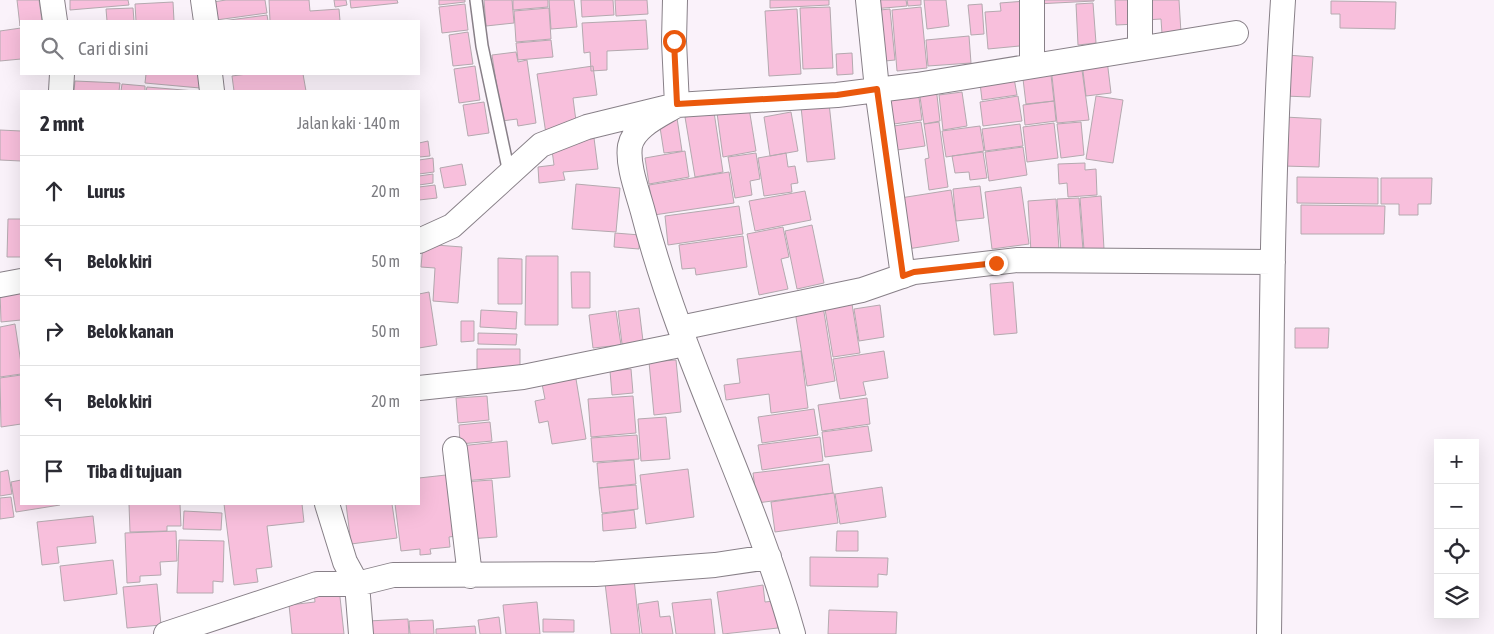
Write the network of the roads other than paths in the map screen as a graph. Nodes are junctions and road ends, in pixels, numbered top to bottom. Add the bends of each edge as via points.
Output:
1 (52, 0) edge
2 (204, 0) edge
3 (476, 0) edge
4 (675, 0) edge
5 (868, 0) edge
6 (1032, 0) edge
7 (1140, 0) edge
8 (1283, 0) edge
9 (55, 20) edge
10 (206, 20) edge
11 (1236, 33) dead end
12 (1140, 48) junction
13 (1032, 65) junction
14 (62, 75) edge
15 (210, 75) edge
16 (877, 89) junction
17 (61, 90) edge
18 (212, 90) edge
19 (677, 104) junction
20 (509, 173) junction
21 (420, 241) edge
22 (1273, 262) junction
23 (903, 276) junction
24 (20, 281) edge
25 (0, 285) edge
26 (683, 336) junction
27 (420, 388) edge
28 (455, 449) dead end
29 (327, 505) edge
30 (769, 557) junction
31 (470, 576) junction
32 (357, 584) junction
33 (166, 634) edge
34 (361, 634) edge
35 (793, 634) edge
36 (1269, 634) edge

1 - 9 street
2 - 10 street
3 - 20 lane via 482,46
4 - 19 street
5 - 16 street
6 - 13 street
7 - 12 street
8 - 22 street
11 - 12 street
12 - 13 street
13 - 16 street
14 - 17 street
15 - 18 street
16 - 19 street via 837,95
16 - 23 street
19 - 20 street via 586,127 541,145
19 - 26 street via 637,131 630,144 629,157 649,236
20 - 21 street via 452,226
22 - 23 street via 1018,260
22 - 36 street
23 - 26 street via 862,290
24 - 25 street
26 - 27 street via 523,377
26 - 30 street
28 - 31 street
29 - 32 street via 345,562
30 - 31 street via 715,565 596,574
30 - 35 street
31 - 32 street via 393,575
32 - 33 street via 317,584
32 - 34 street

